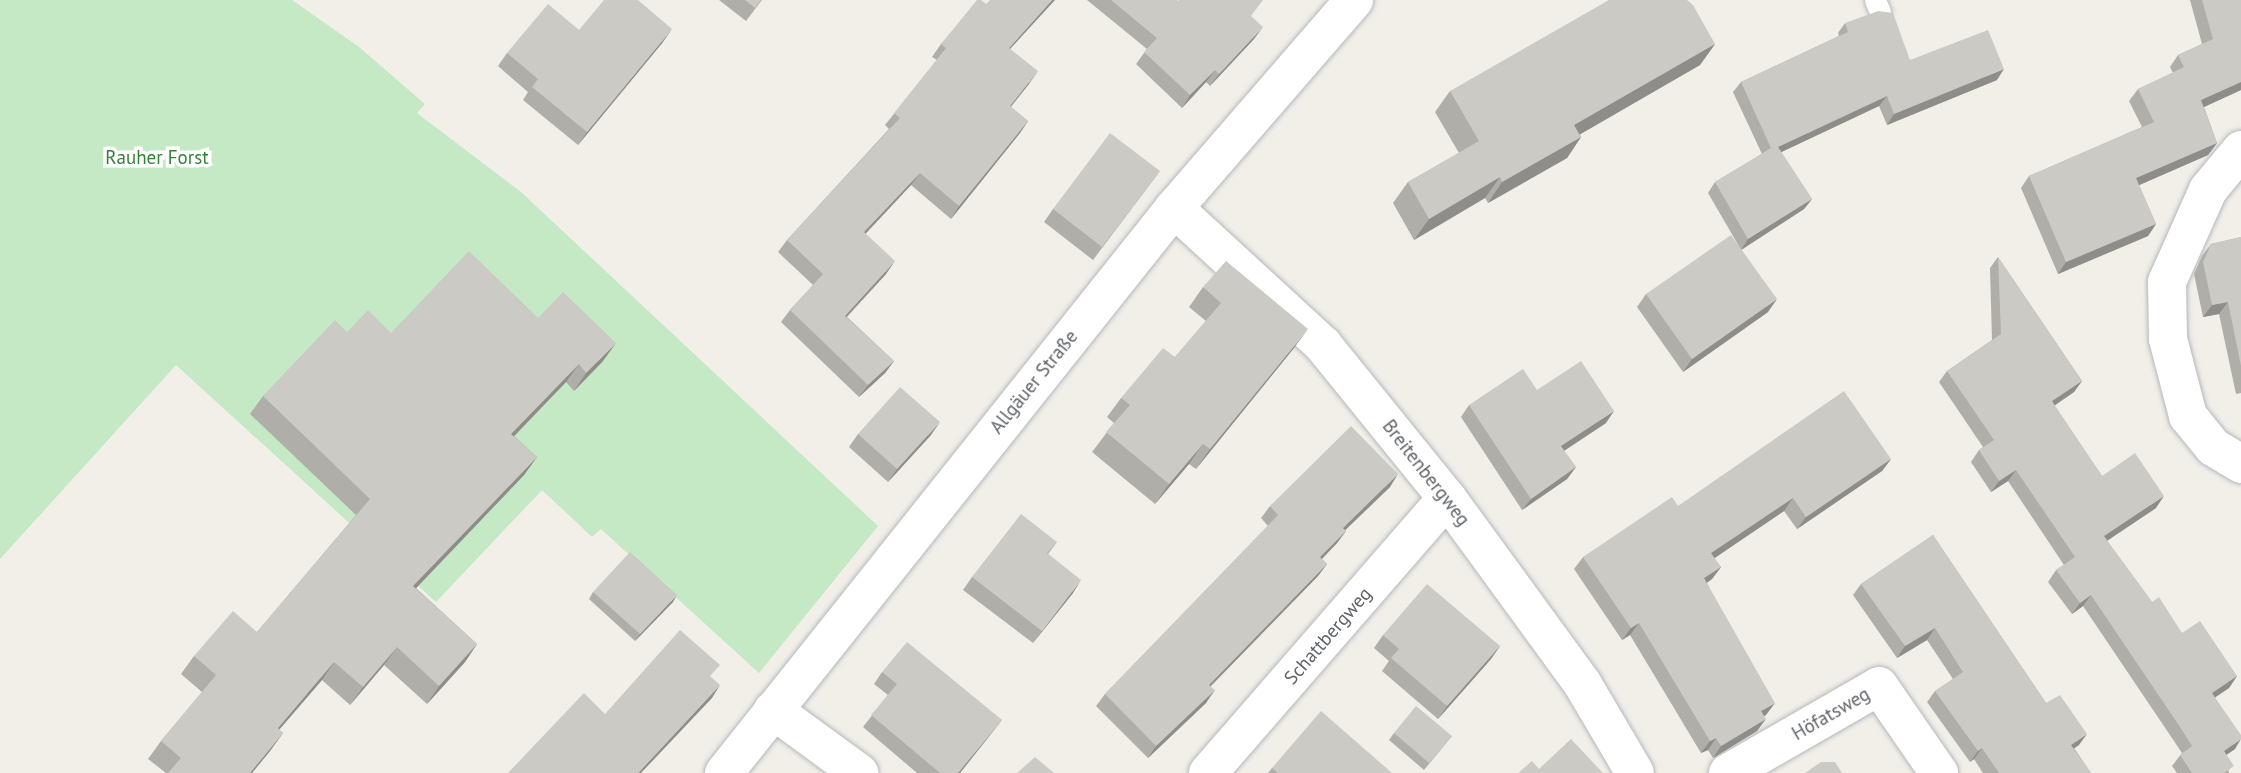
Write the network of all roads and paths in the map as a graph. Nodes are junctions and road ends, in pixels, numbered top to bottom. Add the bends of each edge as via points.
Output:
1 (1354, 0) edge
2 (2241, 150) edge
3 (1174, 208) junction
4 (2241, 464) edge
5 (1447, 498) junction
6 (773, 710) junction
7 (724, 773) edge
8 (859, 773) edge
9 (1208, 773) edge
10 (1635, 773) edge
11 (1728, 773) edge
12 (1939, 773) edge

1 - 3 street, Allgäuer Straße
2 - 4 street via 2208,190 2167,282 2168,339 2188,416 2213,447
3 - 5 street, Breitenbergweg via 1323,345
3 - 6 street, Allgäuer Straße
5 - 9 street, Schattbergweg
5 - 10 street, Breitenbergweg via 1582,683
6 - 7 street, Allgäuer Straße
6 - 8 street
11 - 12 street, Höfatsweg via 1879,686

